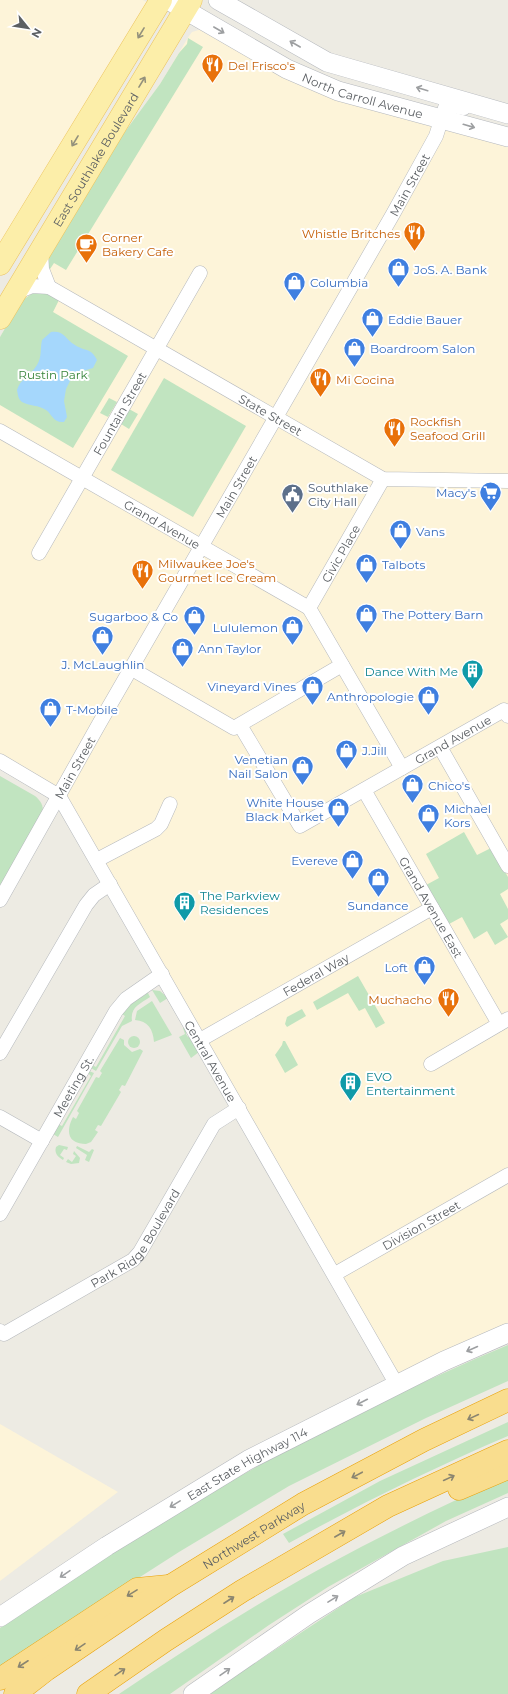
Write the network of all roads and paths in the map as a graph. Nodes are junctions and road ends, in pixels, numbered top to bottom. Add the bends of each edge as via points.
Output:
1 (161, 0) edge
2 (218, 0) edge
3 (182, 3) edge
4 (486, 108) junction
5 (508, 114) edge
6 (441, 118) junction
7 (508, 137) edge
8 (41, 250) junction
9 (0, 264) edge
10 (200, 274) dead end
11 (49, 287) junction
12 (16, 293) junction
13 (0, 318) edge
14 (156, 348) junction
15 (276, 418) junction
16 (0, 431) edge
17 (81, 478) junction
18 (384, 479) junction
19 (508, 480) edge
20 (202, 547) junction
21 (39, 553) dead end
22 (309, 608) junction
23 (342, 665) junction
24 (132, 669) junction
25 (506, 713) edge
26 (240, 725) junction
27 (440, 747) junction
28 (0, 761) edge
29 (402, 768) junction
30 (364, 790) junction
31 (59, 796) junction
32 (170, 804) dead end
33 (97, 860) junction
34 (508, 864) edge
35 (110, 884) junction
36 (0, 900) edge
37 (432, 908) junction
38 (162, 974) junction
39 (503, 1022) edge
40 (200, 1040) junction
41 (0, 1053) edge
42 (431, 1064) dead end
43 (239, 1108) junction
44 (0, 1117) edge
45 (42, 1141) junction
46 (508, 1175) edge
47 (0, 1214) edge
48 (335, 1274) junction
49 (0, 1331) edge
50 (508, 1333) edge
51 (397, 1385) junction
52 (508, 1400) edge
53 (508, 1451) edge
54 (508, 1468) edge
55 (388, 1506) junction
56 (508, 1507) edge
57 (508, 1518) edge
58 (403, 1556) junction
59 (170, 1586) junction
60 (0, 1617) edge
61 (0, 1679) edge
62 (15, 1694) edge
63 (88, 1694) edge
64 (193, 1694) edge

1 -> 9 main road
4 -> 2 main road, North Carroll Avenue via 327,62
3 -> 6 main road, North Carroll Avenue via 287,69 325,86
8 -> 3 main road, East Southlake Boulevard
4 - 5 main road, North Carroll Avenue
4 - 6 street, Main Street via 448,105
6 -> 7 main road, North Carroll Avenue
6 - 15 street, Main Street via 436,136
8 - 11 street via 42,269
8 - 12 main road, East Southlake Boulevard
10 - 14 street, Fountain Street
11 - 12 street via 32,286
11 - 14 street, State Street
12 - 13 main road, East Southlake Boulevard
14 - 15 street, State Street
14 - 17 street, Fountain Street
15 - 18 street, State Street
15 - 20 street, Main Street
16 - 17 street, Grand Avenue
17 - 20 street, Grand Avenue
17 - 21 street, Fountain Street
18 - 19 street, State Street
18 - 22 street, Civic Place
20 - 22 street, Grand Avenue
20 - 24 street, Main Street
22 - 23 street, Grand Avenue
23 - 26 street
23 - 29 street, Grand Avenue
24 - 26 street via 234,728
24 - 31 street, Main Street
25 - 27 street, Grand Avenue
26 - 30 street, Grand Avenue via 300,826
27 - 29 street, Grand Avenue
27 - 34 street
28 - 31 street, Central Avenue
29 - 30 street, Grand Avenue
30 - 37 street, Grand Avenue East
31 - 33 street, Central Avenue
31 - 36 street, Main Street
32 - 33 street via 156,829
33 - 35 street, Central Avenue
35 - 38 street, Central Avenue
35 - 41 street via 86,904
37 - 39 street, Grand Avenue East
37 - 40 street, Federal Way
38 - 40 street, Central Avenue
38 - 45 street, Meeting St. via 126,999 116,1011
39 - 42 street
40 - 43 street, Central Avenue
43 - 48 street, Central Avenue
43 - 49 street, Park Ridge Boulevard via 214,1124 133,1260 4,1334
44 - 45 street
45 - 47 street, Meeting St.
46 - 48 street, Division Street
48 - 51 street, Central Avenue
50 -> 51 main road, East State Highway 114
51 -> 60 main road, East State Highway 114 via 248,1460 107,1546
52 -> 59 highway, Northwest Parkway via 424,1440 302,1504
55 -> 53 highway
54 - 55 highway via 434,1500
63 -> 55 highway via 242,1591
56 - 58 main road
57 - 58 main road via 430,1556
64 -> 58 main road via 309,1614
59 -> 61 highway via 137,1589
59 -> 62 highway, Northwest Parkway

